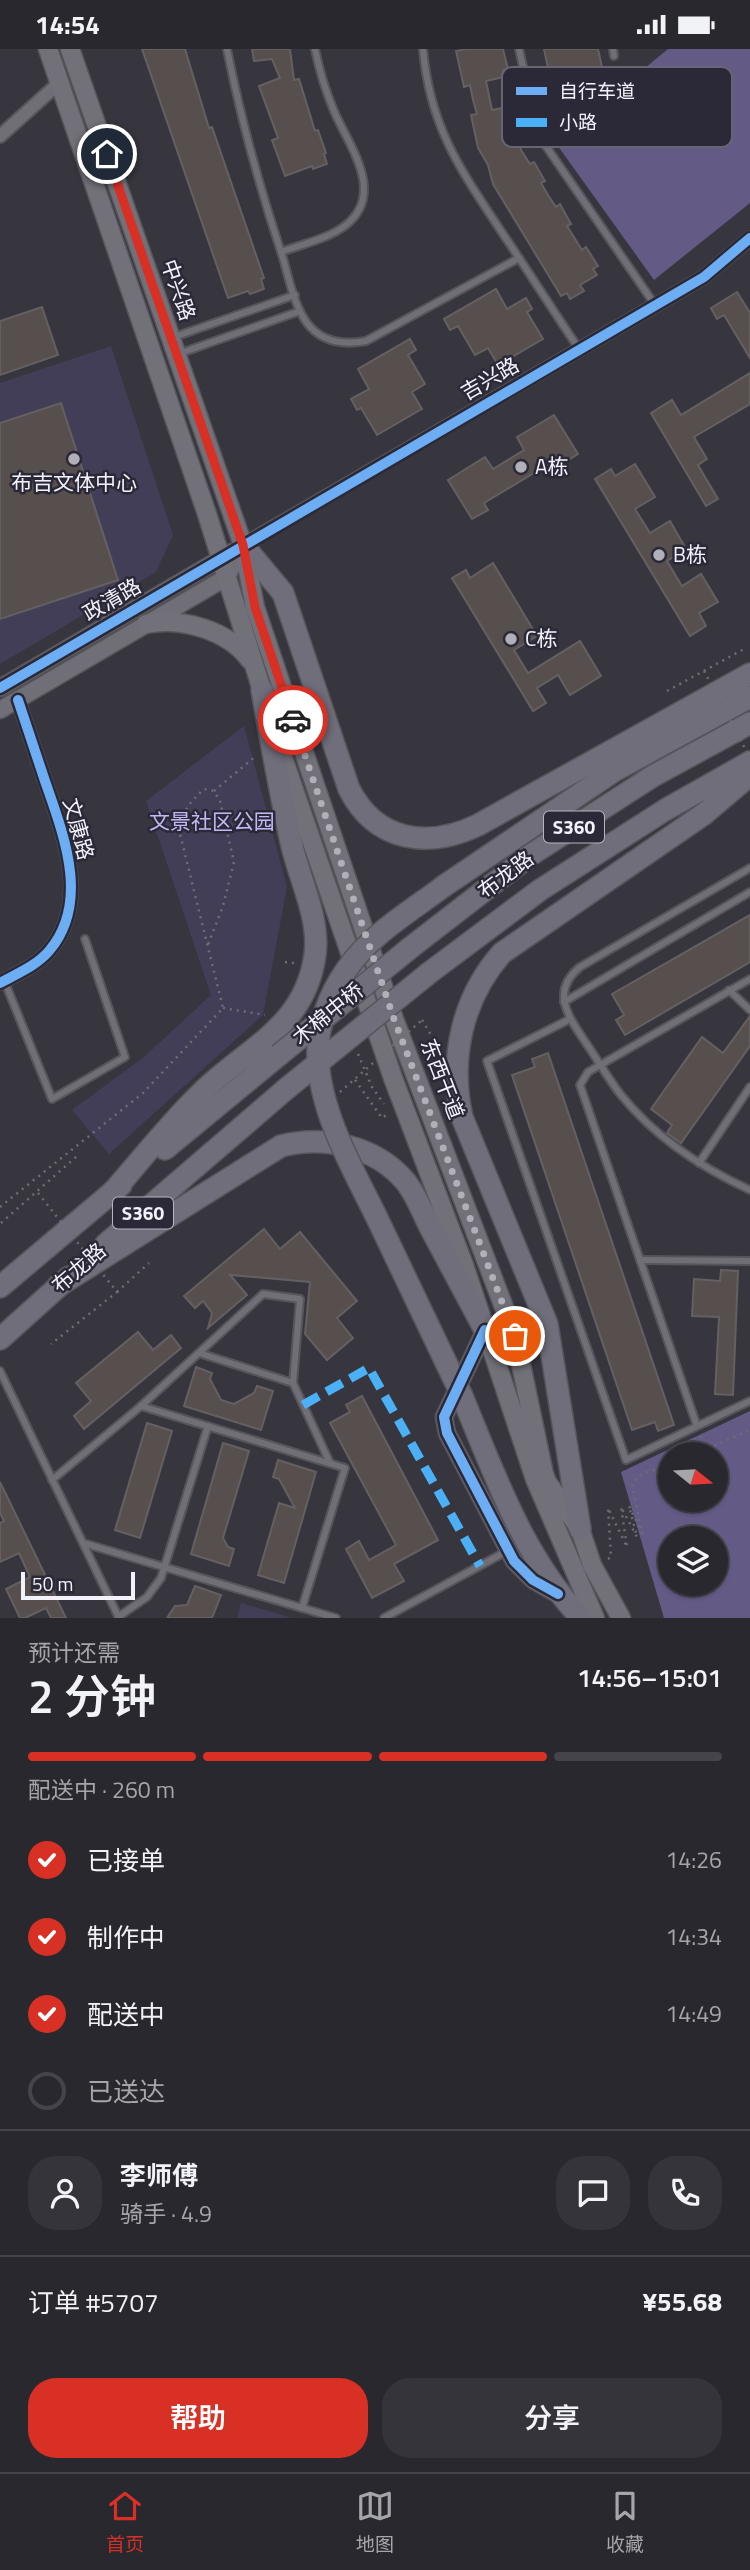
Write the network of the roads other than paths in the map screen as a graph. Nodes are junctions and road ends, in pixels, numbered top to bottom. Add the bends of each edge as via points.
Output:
1 (48, 49) edge
2 (70, 49) edge
3 (227, 49) edge
4 (315, 49) edge
5 (423, 49) edge
6 (519, 49) edge
7 (523, 67) edge
8 (59, 83) junction
9 (0, 136) edge
10 (547, 147) edge
11 (750, 238) edge
12 (281, 252) junction
13 (519, 258) junction
14 (295, 295) junction
15 (655, 305) junction
16 (300, 311) junction
17 (174, 347) junction
18 (579, 349) junction
19 (243, 545) junction
20 (221, 558) junction
21 (227, 577) junction
22 (146, 624) junction
23 (254, 666) junction
24 (750, 674) edge
25 (0, 688) edge
26 (262, 690) junction
27 (750, 697) edge
28 (18, 700) junction
29 (0, 710) edge
30 (750, 723) edge
31 (750, 760) edge
32 (750, 775) edge
33 (750, 868) edge
34 (750, 892) edge
35 (85, 939) dead end
36 (410, 948) joint
37 (429, 974) joint
38 (750, 979) edge
39 (2, 982) edge
40 (729, 990) junction
41 (564, 1002) junction
42 (750, 1010) edge
43 (570, 1019) junction
44 (279, 1055) joint
45 (600, 1065) junction
46 (750, 1087) edge
47 (286, 1089) joint
48 (699, 1163) junction
49 (750, 1190) edge
50 (112, 1193) junction
51 (640, 1260) junction
52 (750, 1261) edge
53 (58, 1286) junction
54 (0, 1287) edge
55 (485, 1330) junction
56 (0, 1339) edge
57 (199, 1353) junction
58 (0, 1371) edge
59 (293, 1383) junction
60 (750, 1401) edge
61 (141, 1406) junction
62 (208, 1426) junction
63 (697, 1426) junction
64 (571, 1462) junction
65 (330, 1463) junction
66 (539, 1476) junction
67 (52, 1480) junction
68 (505, 1498) junction
69 (580, 1529) junction
70 (83, 1543) junction
71 (506, 1544) junction
72 (166, 1567) junction
73 (558, 1594) junction
74 (302, 1608) junction
75 (118, 1617) edge
76 (336, 1618) edge
77 (384, 1618) edge
78 (581, 1618) edge
79 (595, 1618) edge
80 (621, 1618) edge

1 - 8 main road
2 - 17 main road, 中兴路
3 - 12 lane via 257,177
4 - 12 lane via 334,110 364,176 364,194 359,211 347,224
5 - 13 lane via 429,95 444,141
6 - 7 lane
8 - 9 street
8 - 20 main road
10 - 15 lane
11 - 15 street, 吉兴路 via 704,277
12 - 14 lane
13 - 16 lane via 366,341 342,343 320,335
13 - 18 lane
14 - 16 lane
14 - 17 lane
15 - 18 street, 吉兴路
16 - 17 lane
17 - 19 main road, 中兴路
18 - 19 street, 吉兴路
19 - 20 street, 政清路
19 - 21 street
19 - 24 main road via 283,593 356,802 383,826 409,837 443,838 478,825
19 - 66 main road, 东西干道 via 255,607 394,1019 515,1336
20 - 21 main road, 东西干道
20 - 25 street, 政清路
21 - 22 street, 政清路
21 - 23 main road, 东西干道
22 - 23 main road via 168,621 210,631 241,649
22 - 28 street, 政清路
23 - 26 main road, 东西干道
26 - 50 main road via 279,790 312,914 315,954 305,989 281,1028 201,1093
26 - 55 main road, 东西干道 via 341,931
27 - 68 main road, bridge via 614,771 383,931 347,968 320,1028 322,1088 341,1144 462,1396
28 - 29 street, 政清路
28 - 39 street, 文康路 via 64,836 70,892 64,923 51,949
30 - 36 main road, 布龙路 / S360 via 653,776 529,856
31 - 37 main road, 布龙路 / S360 via 540,890
32 - 64 main road via 704,814 502,953 485,974 464,1023 458,1099 469,1137 547,1324
33 - 41 lane via 580,967 566,982
34 - 41 lane
35 - 39 lane via 125,1057 52,1100
36 - 44 main road, 木棉中桥 / S360, bridge
37 - 47 main road, 木棉中桥 / S360, bridge
38 - 40 lane
40 - 42 lane
40 - 45 lane
41 - 43 lane
43 - 45 lane
43 - 63 lane via 487,1061 626,1460
44 - 50 main road, 布龙路 / S360
45 - 48 lane via 638,1113
45 - 51 lane via 588,1072 580,1085
46 - 48 lane
47 - 53 main road, 布龙路 / S360
48 - 49 lane
50 - 54 main road, 布龙路 / S360
51 - 52 lane
51 - 63 lane
53 - 55 main road via 281,1146 319,1141 355,1147 405,1181
53 - 56 main road, 布龙路 / S360
55 - 66 main road, 东西干道
55 - 71 street via 444,1417 447,1433
57 - 59 lane
57 - 59 lane via 262,1294 300,1299
57 - 61 lane
58 - 67 lane
59 - 65 lane
60 - 63 lane
61 - 62 lane
61 - 67 lane
62 - 65 lane
62 - 72 lane
64 - 66 main road
64 - 69 main road
65 - 74 lane via 345,1468
66 - 69 main road, 东西干道
66 - 79 main road, 东西干道
67 - 70 lane
68 - 71 street
68 - 73 main road
69 - 80 main road, 东西干道 via 592,1565
70 - 72 lane
70 - 75 lane
71 - 73 street via 514,1561 533,1580
71 - 77 lane
72 - 74 lane
72 - 75 lane via 147,1597
73 - 78 main road
74 - 76 lane

